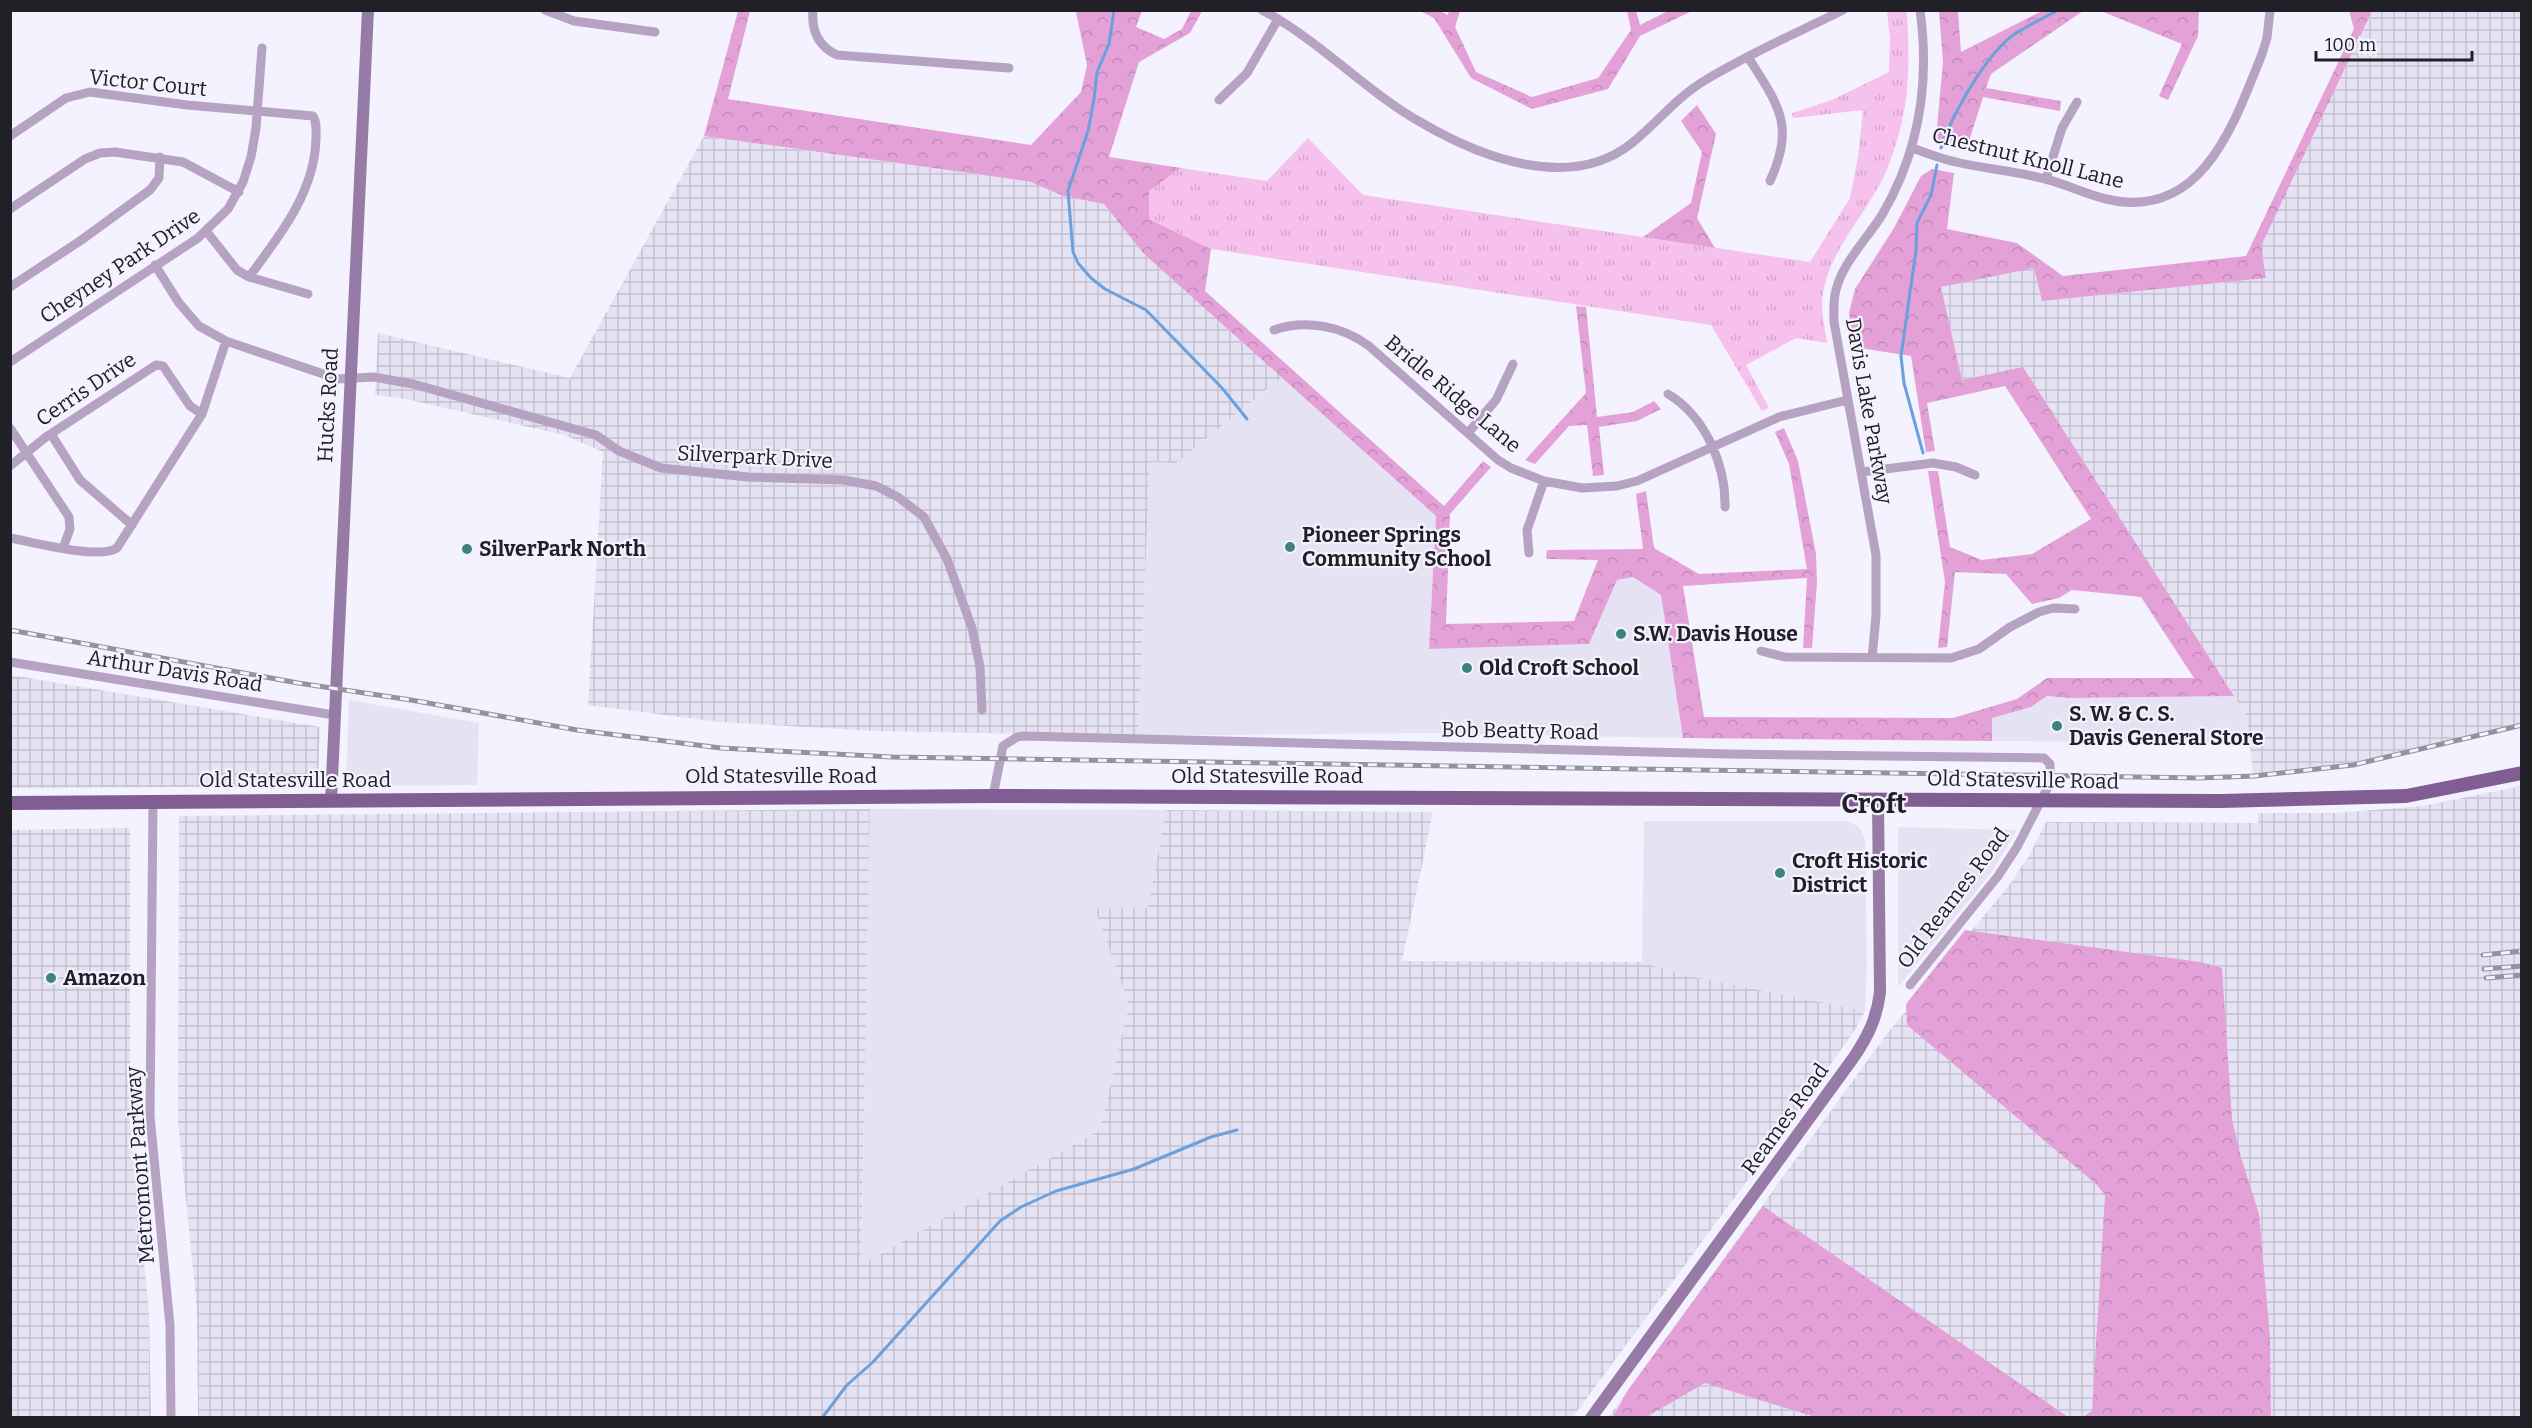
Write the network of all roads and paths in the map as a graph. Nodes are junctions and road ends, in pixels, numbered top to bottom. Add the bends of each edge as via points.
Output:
1 (368, 10) edge
2 (545, 10) edge
3 (813, 10) edge
4 (1262, 10) edge
5 (1843, 10) edge
6 (1920, 10) edge
7 (2270, 10) edge
8 (1278, 19) junction
9 (656, 33) dead end
10 (262, 48) dead end
11 (1748, 57) junction
12 (1009, 68) dead end
13 (1219, 100) dead end
14 (2077, 102) dead end
15 (257, 112) junction
16 (10, 136) edge
17 (1912, 148) junction
18 (159, 157) junction
19 (2046, 179) junction
20 (1770, 181) dead end
21 (239, 192) junction
22 (10, 209) edge
23 (207, 232) junction
24 (154, 265) junction
25 (249, 277) junction
26 (10, 288) edge
27 (309, 294) dead end
28 (1274, 330) dead end
29 (226, 341) junction
30 (10, 362) edge
31 (1513, 364) dead end
32 (349, 380) junction
33 (1668, 394) dead end
34 (1847, 400) junction
35 (202, 414) junction
36 (10, 428) edge
37 (1468, 433) junction
38 (51, 434) junction
39 (1712, 448) junction
40 (27, 453) junction
41 (10, 466) edge
42 (1861, 472) junction
43 (1975, 475) dead end
44 (1544, 482) junction
45 (1725, 507) dead end
46 (132, 525) junction
47 (10, 538) edge
48 (63, 548) junction
49 (1528, 553) dead end
50 (2075, 609) dead end
51 (1761, 651) dead end
52 (1872, 658) junction
53 (10, 662) edge
54 (982, 710) dead end
55 (334, 715) junction
56 (2522, 773) edge
57 (993, 796) junction
58 (1878, 799) junction
59 (331, 800) junction
60 (153, 801) junction
61 (2042, 801) junction
62 (10, 803) edge
63 (1910, 985) dead end
64 (171, 1418) edge
65 (1591, 1418) edge

1 - 32 main road, Hucks Road
2 - 9 street via 574,21
3 - 12 street via 814,32 825,49 837,55
4 - 8 street
5 - 11 street
6 - 17 street, Davis Lake Parkway via 1923,88
7 - 19 street, Chestnut Knoll Lane via 2267,38 2247,89 2218,151 2190,183 2170,194 2131,201 2106,199
8 - 11 street via 1424,124 1487,154 1555,167 1584,165 1617,153 1682,96
8 - 13 street via 1247,73
10 - 15 street, Cheyney Park Drive
11 - 20 street via 1770,92 1782,123 1783,148
14 - 19 street via 2062,128
15 - 16 street, Victor Court via 90,92 66,98
15 - 21 street, Cheyney Park Drive via 251,157
15 - 25 street, Victor Court via 312,116 316,121 315,157 294,211
17 - 19 street, Chestnut Knoll Lane via 1954,162
17 - 34 street, Davis Lake Parkway via 1887,206 1836,290 1834,322
18 - 21 street via 193,166
18 - 22 street via 100,153 71,167
18 - 26 street via 159,178 150,190
21 - 23 street, Cheyney Park Drive
23 - 24 street, Cheyney Park Drive
23 - 25 street via 237,270
24 - 29 street, Silverpark Drive via 199,326
24 - 30 street, Cheyney Park Drive
25 - 27 street
28 - 37 street, Bridle Ridge Lane via 1308,325 1351,334
29 - 32 street, Silverpark Drive
29 - 35 street
31 - 37 street via 1496,400
32 - 54 street, Silverpark Drive via 374,377 413,384 596,435 619,451 661,468 748,477 844,480 885,490 924,518 947,559 972,628 980,666
32 - 55 main road, Hucks Road
33 - 39 street via 1689,410
34 - 39 street, Bridle Ridge Lane via 1779,417
34 - 42 street, Davis Lake Parkway
35 - 38 street, Cerris Drive via 190,406 163,366 156,365
35 - 46 street
36 - 40 street
37 - 44 street, Bridle Ridge Lane via 1498,460
38 - 40 street, Cerris Drive
38 - 46 street via 80,480
39 - 44 street, Bridle Ridge Lane via 1617,486 1582,488
39 - 45 street via 1721,471
40 - 41 street, Cerris Drive
40 - 48 street via 69,517 70,529
42 - 43 street via 1934,463
42 - 52 street, Davis Lake Parkway via 1876,564
44 - 49 street via 1527,530
46 - 48 street via 111,552
47 - 48 street
50 - 52 street via 2039,612 1967,654 1950,658
51 - 52 street via 1785,657
53 - 55 street, Arthur Davis Road
55 - 59 main road, Hucks Road
56 - 61 main road, Old Statesville Road via 2406,796
57 - 58 main road, Old Statesville Road
57 - 59 main road, Old Statesville Road
57 - 61 street, Bob Beatty Road via 1003,746 1023,736 1718,754 2039,757 2050,764 2050,783
58 - 61 main road, Old Statesville Road
58 - 65 main road, Reames Road via 1880,992 1872,1028
59 - 60 main road, Old Statesville Road
60 - 62 main road, Old Statesville Road
60 - 64 street, Metromont Parkway via 150,1116 170,1314
61 - 63 street, Old Reames Road via 1998,876

